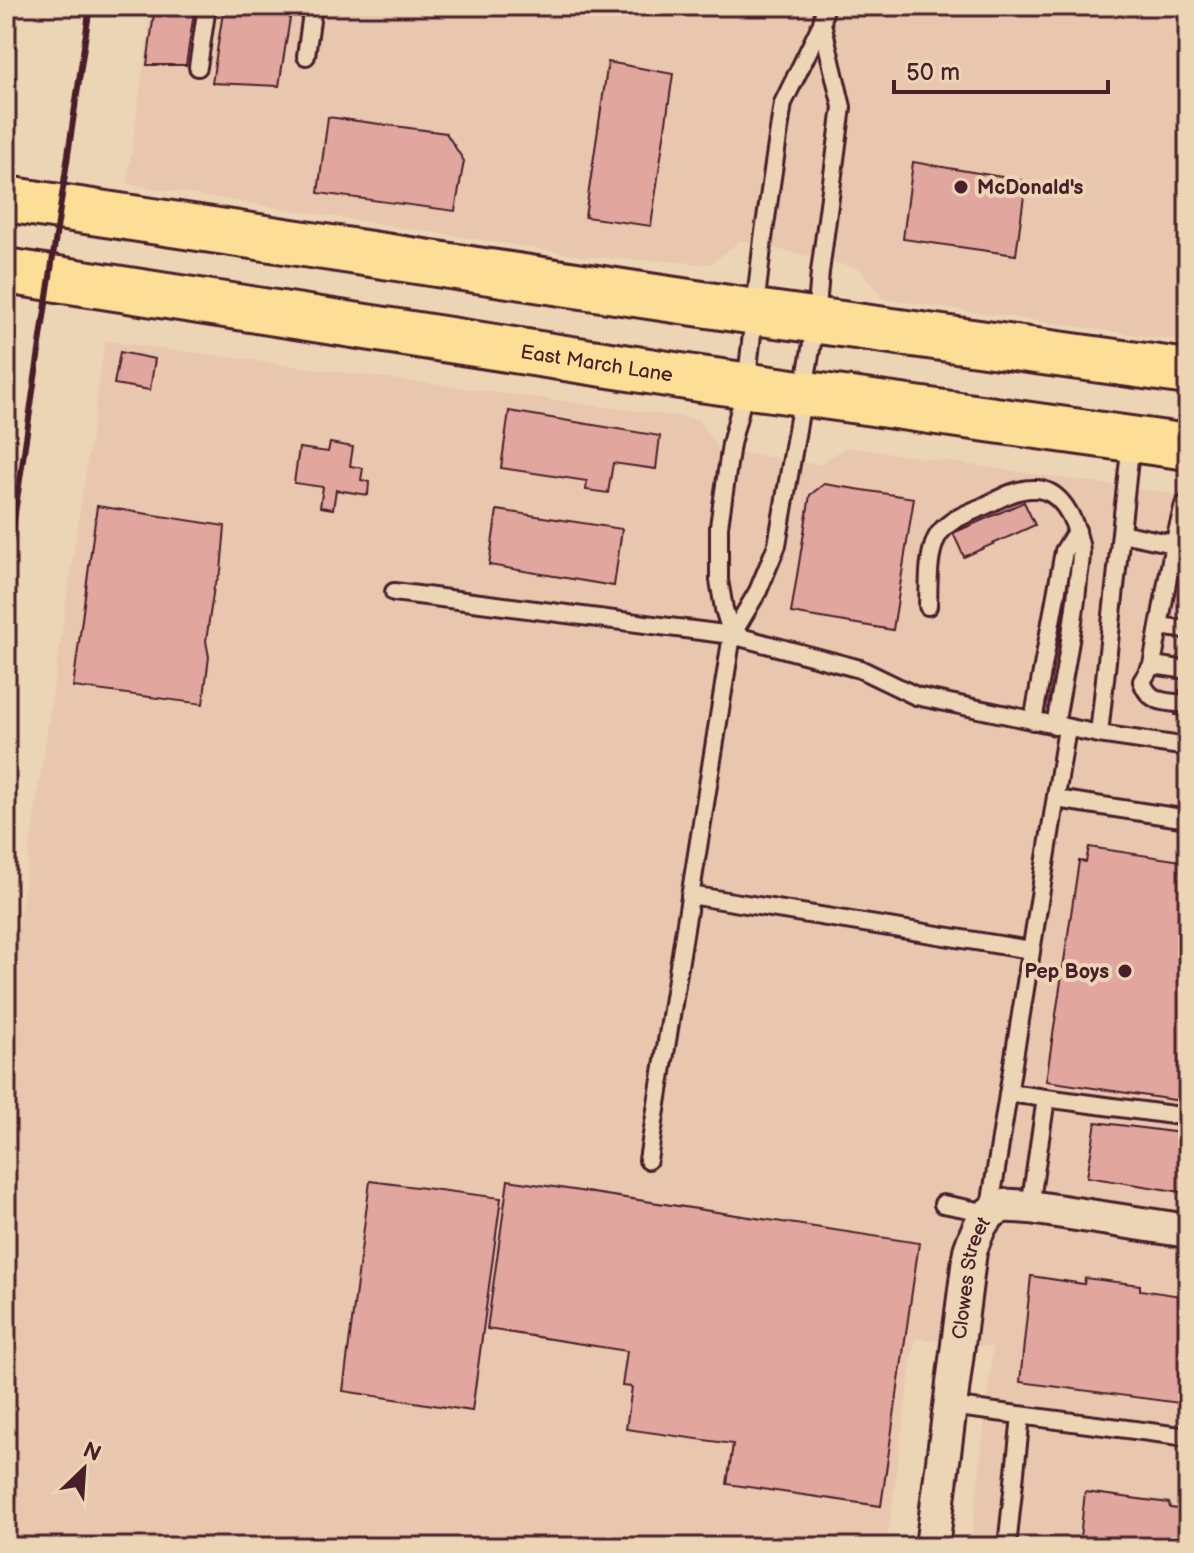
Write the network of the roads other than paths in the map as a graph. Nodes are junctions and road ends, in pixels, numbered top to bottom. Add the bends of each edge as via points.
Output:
1 (207, 6) edge
2 (313, 6) edge
3 (825, 6) edge
4 (822, 23) junction
5 (306, 56) dead end
6 (198, 67) dead end
7 (6, 199) edge
8 (6, 271) edge
9 (755, 312) junction
10 (816, 320) junction
11 (1188, 372) edge
12 (746, 386) junction
13 (804, 394) junction
14 (1131, 439) junction
15 (1188, 447) edge
16 (1188, 506) edge
17 (1077, 530) junction
18 (1121, 533) junction
19 (1181, 545) edge
20 (394, 592) dead end
21 (928, 606) dead end
22 (1159, 626) junction
23 (1188, 630) edge
24 (732, 635) junction
25 (1152, 665) junction
26 (1188, 670) edge
27 (1188, 704) edge
28 (1033, 721) junction
29 (1061, 727) junction
30 (1099, 734) junction
31 (1188, 747) edge
32 (1056, 799) junction
33 (1188, 819) edge
34 (690, 895) junction
35 (1031, 950) junction
36 (1008, 1093) junction
37 (1046, 1098) junction
38 (1188, 1117) edge
39 (648, 1160) dead end
40 (943, 1204) dead end
41 (1030, 1207) junction
42 (989, 1213) junction
43 (1188, 1231) edge
44 (950, 1406) junction
45 (1021, 1416) junction
46 (1188, 1437) edge
47 (932, 1547) edge
48 (1007, 1547) edge

1 - 6 lane
2 - 5 lane
3 - 4 lane
4 - 9 lane via 783,103
4 - 10 lane via 842,107
7 - 9 main road
8 - 12 main road, East March Lane
9 - 10 main road
9 - 12 lane
10 - 11 main road
10 - 13 lane
12 - 13 main road, East March Lane
12 - 24 lane via 719,526 719,580
13 - 14 main road, East March Lane
13 - 24 lane via 777,545
14 - 15 main road, East March Lane
14 - 18 lane
16 - 19 lane via 1184,505
17 - 21 lane via 1058,499 1033,488 956,519 935,540
17 - 28 lane via 1064,551
17 - 29 lane via 1082,548
18 - 19 lane
18 - 30 lane
19 - 22 lane
20 - 24 lane
22 - 23 lane
22 - 25 lane
24 - 28 lane via 860,669 916,696
24 - 34 lane
25 - 26 lane
25 - 27 lane via 1142,681 1145,692 1157,701
28 - 29 lane
29 - 30 lane
29 - 32 lane
30 - 31 lane
32 - 33 lane
32 - 35 lane
34 - 35 lane
34 - 39 lane
35 - 36 lane
36 - 37 lane
36 - 42 lane
37 - 38 lane
37 - 41 lane
40 - 42 lane
41 - 42 street, Clowes Street via 1004,1206
41 - 43 street, Clowes Street
42 - 44 street, Clowes Street via 970,1251
44 - 45 lane
44 - 47 street, Clowes Street
45 - 46 lane
45 - 48 lane

